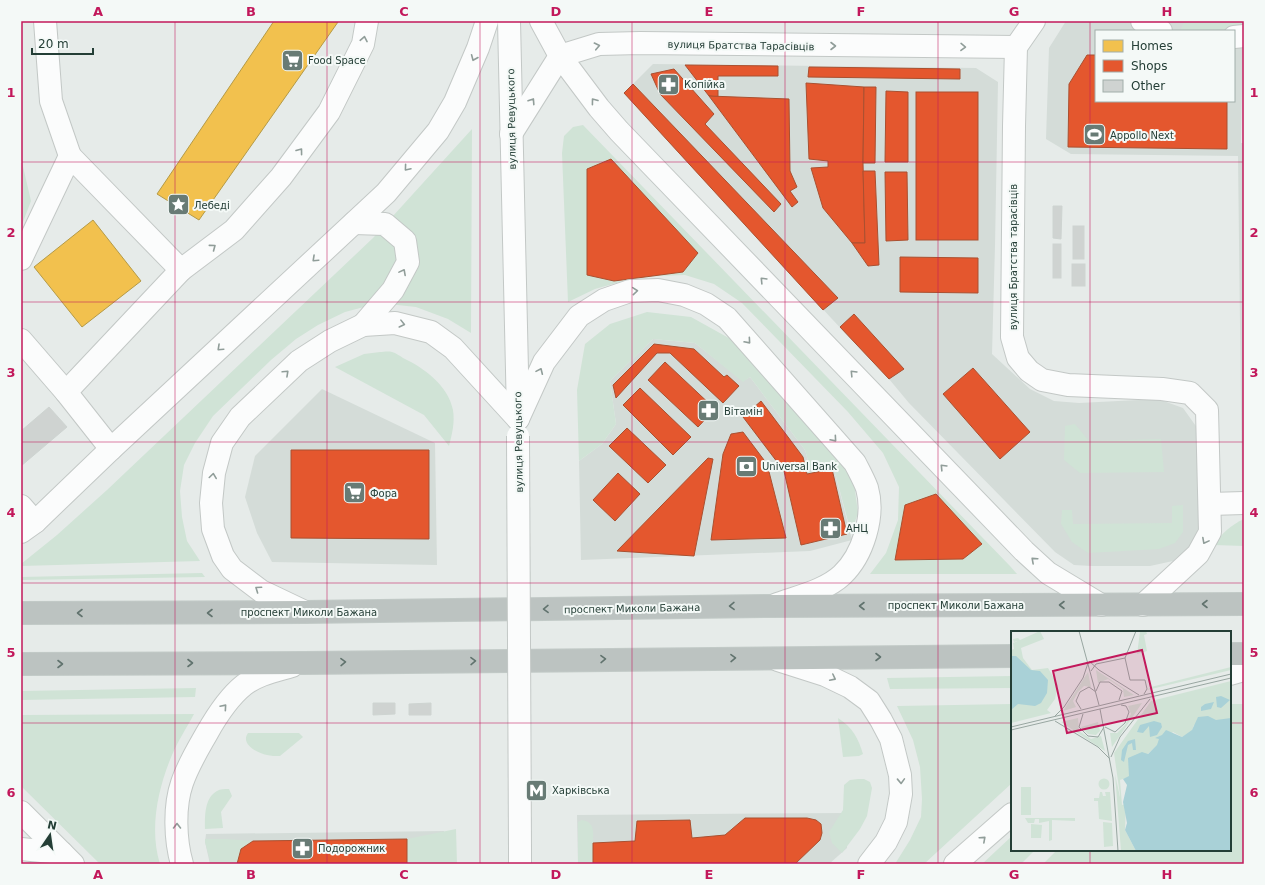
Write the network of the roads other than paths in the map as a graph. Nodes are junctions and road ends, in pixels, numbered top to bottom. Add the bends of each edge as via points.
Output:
1 (45, 21) edge
2 (367, 21) edge
3 (487, 21) edge
4 (509, 21) edge
5 (541, 21) edge
6 (1034, 21) edge
7 (1142, 21) edge
8 (1159, 30) edge
9 (1016, 48) junction
10 (560, 56) junction
11 (511, 134) junction
12 (70, 156) junction
13 (354, 223) junction
14 (21, 259) edge
15 (181, 270) junction
16 (363, 325) junction
17 (21, 340) edge
18 (66, 392) junction
19 (518, 428) junction
20 (111, 449) junction
21 (1244, 503) edge
22 (1210, 504) junction
23 (21, 506) edge
24 (28, 527) edge
25 (1244, 604) edge
26 (1101, 605) junction
27 (1143, 605) junction
28 (771, 606) junction
29 (305, 612) junction
30 (21, 613) edge
31 (1231, 654) edge
32 (1244, 654) edge
33 (1011, 656) edge
34 (769, 658) junction
35 (304, 663) junction
36 (21, 664) edge
37 (1244, 670) edge
38 (1231, 674) edge
39 (21, 812) edge
40 (1011, 815) edge
41 (21, 849) edge
42 (520, 856) edge
43 (67, 859) edge
44 (182, 864) edge
45 (869, 864) edge
46 (955, 864) edge

1 - 12 street via 51,101
15 -> 2 street via 234,230 281,177 329,112 363,44
3 -> 13 street via 455,102 438,131 386,193
4 - 11 street, вулиця Ревуцького
5 - 10 street
6 - 9 street
7 - 8 street
10 -> 9 street, вулиця Братства Тарасівців via 599,44 621,43
9 - 22 street, вулиця Братства тарасівців via 1012,337 1018,358 1029,371 1042,380 1068,385 1162,389 1190,394 1207,410
11 -> 10 street
26 -> 10 street via 1048,573 1015,542 619,131
11 - 19 street, вулиця Ревуцького
12 - 14 street
12 - 15 street
16 -> 13 street via 393,290 408,262 405,241 385,224
13 -> 20 street
15 - 18 street
16 -> 19 street via 395,323 431,332 453,348
29 -> 16 street via 261,591 232,569 223,556 213,529 211,502 214,473 222,443 240,417 299,361 330,341
17 - 18 street
18 - 20 street
19 -> 28 street via 544,362 578,316 604,300 630,291 658,290 684,295 706,304 727,318 855,463 867,488 870,511 866,535 852,562 841,576 821,588
19 - 42 street, вулиця Ревуцького, bridge
20 - 24 street
21 - 22 street
22 -> 27 street, вулиця Братства тарасівців via 1210,532 1198,554
23 - 24 street
25 -> 27 highway, проспект Миколи Бажана
26 - 27 highway, проспект Миколи Бажана
26 -> 28 highway, проспект Миколи Бажана
28 -> 29 highway, проспект Миколи Бажана
29 -> 30 highway, проспект Миколи Бажана
31 - 32 highway
34 -> 33 highway
35 -> 34 highway
34 -> 45 street via 825,674 850,687 869,701 891,740 900,775 901,794 896,822 886,842
36 -> 35 highway
44 -> 35 street via 177,836 177,811 182,784 193,758 218,714 243,686 264,674
37 - 38 street
39 - 43 street
46 -> 40 street
41 - 43 street

